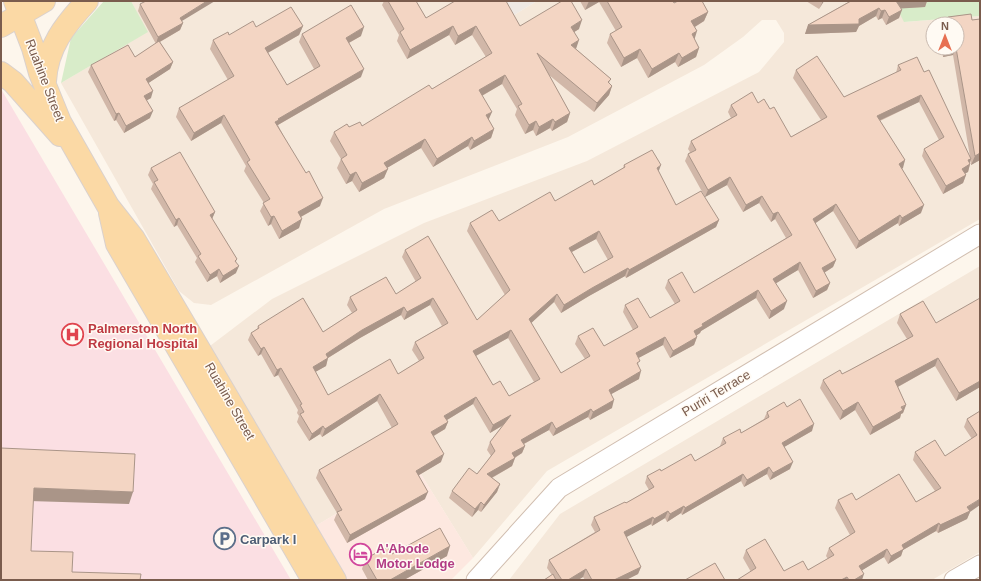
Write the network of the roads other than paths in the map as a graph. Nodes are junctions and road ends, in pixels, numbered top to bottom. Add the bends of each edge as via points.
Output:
1 (44, 1) edge
2 (87, 1) edge
3 (17, 8) edge
4 (1, 26) edge
5 (1, 73) edge
6 (45, 86) junction
7 (82, 160) junction
8 (108, 206) junction
9 (980, 234) edge
10 (980, 565) edge
11 (313, 580) edge
12 (334, 580) edge
13 (476, 580) edge
14 (954, 580) edge

1 - 3 main road
2 - 6 main road via 66,23 54,43 47,62
3 - 4 main road
3 - 6 main road, Ruahine Street
5 - 7 main road via 13,82
6 - 7 main road, Ruahine Street via 60,122
7 - 8 main road, Ruahine Street
8 - 11 main road, Ruahine Street via 117,244
8 - 12 main road, Ruahine Street via 134,239
9 - 13 street, Puriri Terrace via 560,488
10 - 14 street

